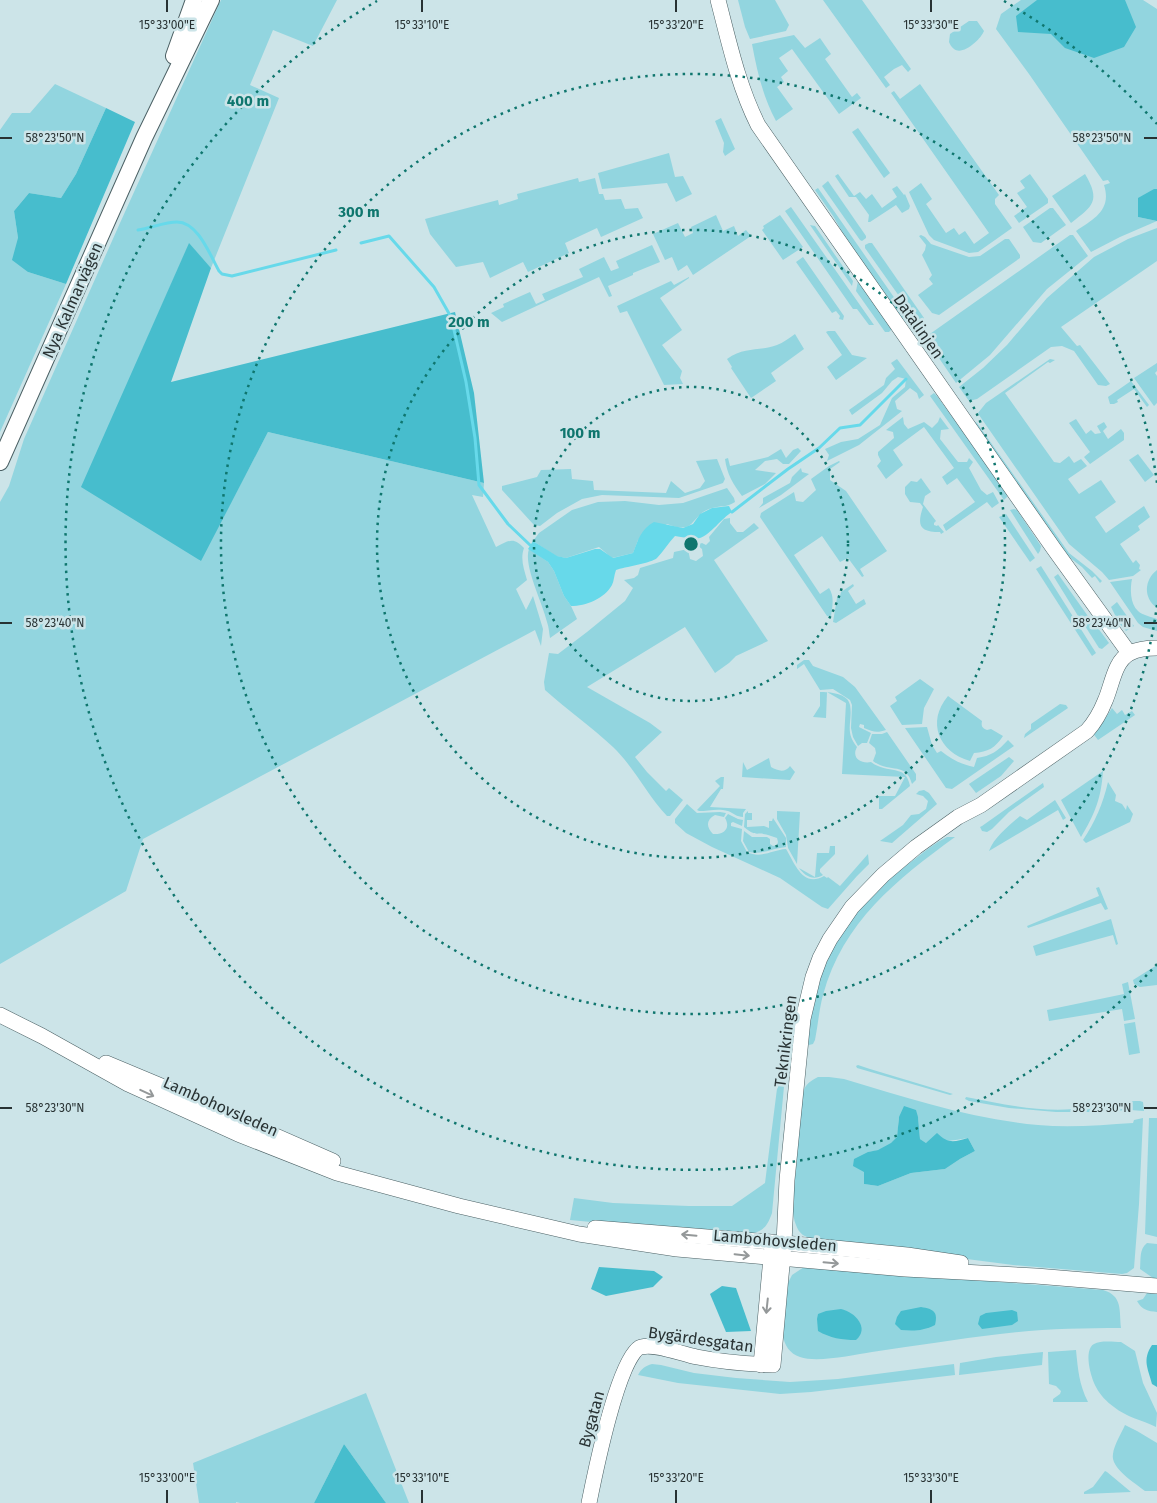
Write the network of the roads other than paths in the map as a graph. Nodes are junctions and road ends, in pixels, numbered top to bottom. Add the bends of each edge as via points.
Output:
1 (194, 0) edge
2 (211, 0) edge
3 (718, 0) edge
4 (144, 138) junction
5 (0, 462) edge
6 (1157, 648) edge
7 (1129, 653) junction
8 (0, 1015) edge
9 (513, 1218) junction
10 (779, 1242) junction
11 (777, 1258) junction
12 (1036, 1276) junction
13 (1153, 1286) edge
14 (637, 1348) joint
15 (589, 1503) edge

1 - 4 main road, Nya Kalmarvägen
2 - 4 main road, Nya Kalmarvägen
3 - 7 street, Datalinjen via 743,90 758,125
4 - 5 main road, Nya Kalmarvägen
6 - 7 street
7 - 10 street, Teknikringen via 1118,665 1105,702 1095,723 1087,731 916,847 866,890 840,922 820,958 803,1019
8 - 9 street, Lambohovsleden via 128,1084 238,1134 337,1173
10 -> 9 street, Lambohovsleden
9 -> 11 street, Lambohovsleden via 627,1242
10 - 11 street, Teknikringen
10 - 12 street, Lambohovsleden via 907,1256
11 -> 12 street, Lambohovsleden
11 - 14 street, Bygärdesgatan via 767,1365 696,1357 652,1346
12 - 13 street, Lambohovsleden
14 - 15 street, Bygatan via 631,1354 617,1388

